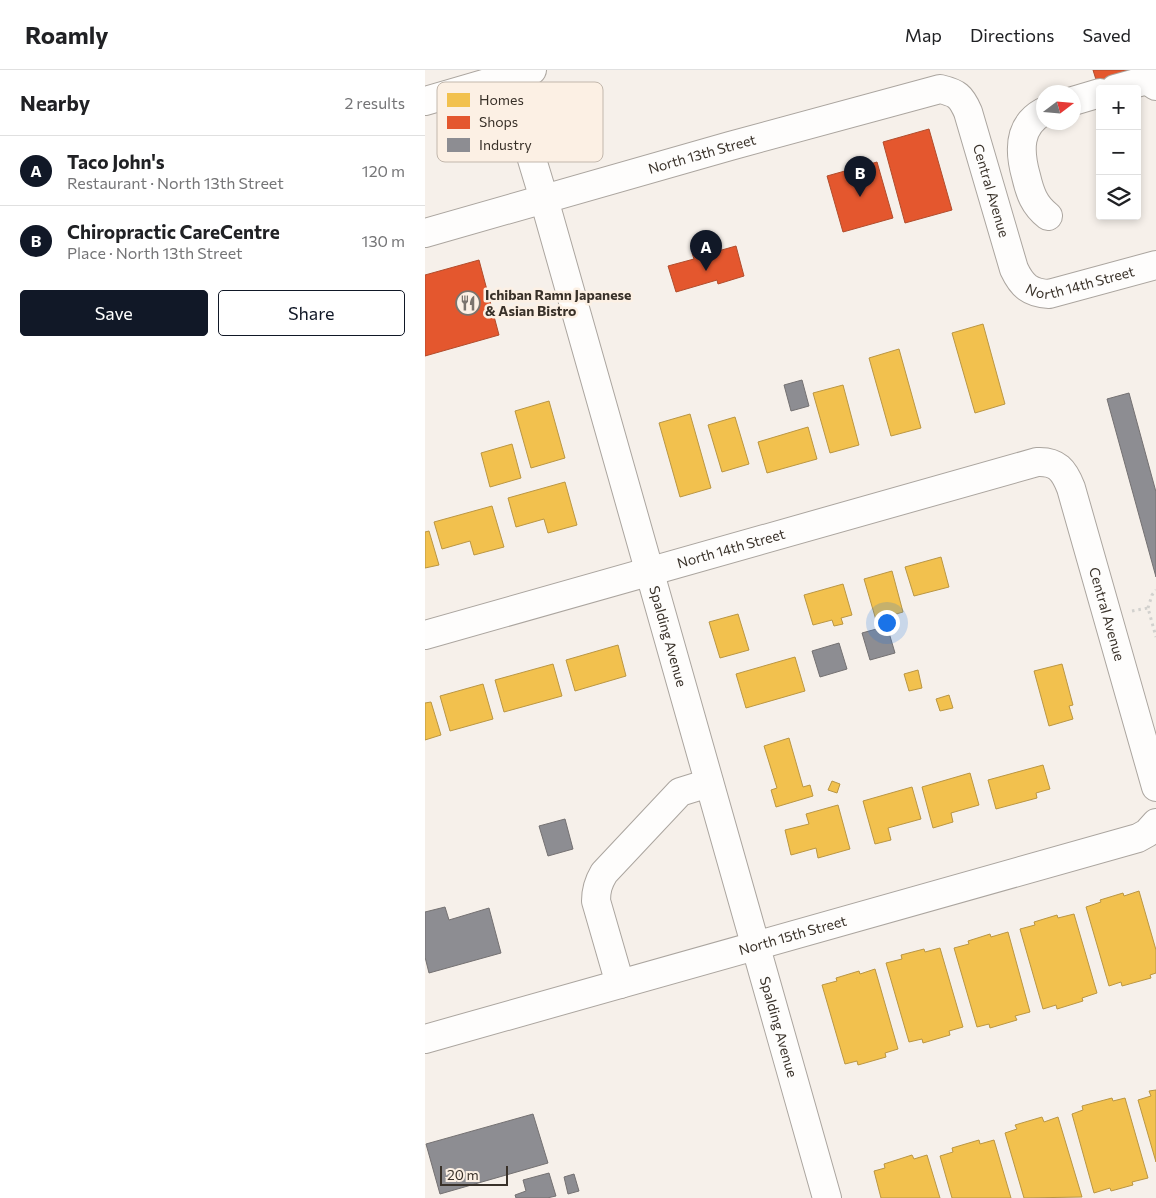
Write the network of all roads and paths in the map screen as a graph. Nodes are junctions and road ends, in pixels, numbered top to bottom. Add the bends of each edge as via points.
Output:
1 (515, 72) edge
2 (484, 82) edge
3 (1129, 85) edge
4 (1156, 86) edge
5 (1096, 94) edge
6 (437, 97) edge
7 (1081, 99) edge
8 (425, 101) edge
9 (968, 112) joint
10 (1036, 117) edge
11 (536, 162) edge
12 (544, 199) junction
13 (1048, 216) dead end
14 (425, 233) edge
15 (1156, 265) edge
16 (1014, 269) joint
17 (1037, 462) joint
18 (649, 571) junction
19 (1156, 590) edge
20 (1147, 608) dead end
21 (425, 635) edge
22 (709, 783) junction
23 (1156, 787) edge
24 (1156, 824) edge
25 (755, 946) junction
26 (620, 984) junction
27 (425, 1039) edge
28 (827, 1198) edge

1 - 2 street
3 - 4 street via 1147,80
5 - 7 street
6 - 8 street
9 - 12 street, North 13th Street via 962,99 953,92 929,90
9 - 16 street, Central Avenue
10 - 13 street via 1025,131 1021,161 1035,204
11 - 12 street, Spalding Avenue
12 - 14 street, North 13th Street
12 - 18 street, Spalding Avenue
15 - 16 street, North 14th Street via 1049,294 1027,288
17 - 18 street, North 14th Street
17 - 23 street, Central Avenue via 1048,461 1067,477
18 - 21 street, North 14th Street
18 - 22 street, Spalding Avenue
19 - 20 path
22 - 25 street, Spalding Avenue
22 - 26 street via 680,792 599,880 596,901
24 - 25 street, North 15th Street via 1138,838
25 - 26 street, North 15th Street
25 - 28 street, Spalding Avenue
26 - 27 street, North 15th Street

